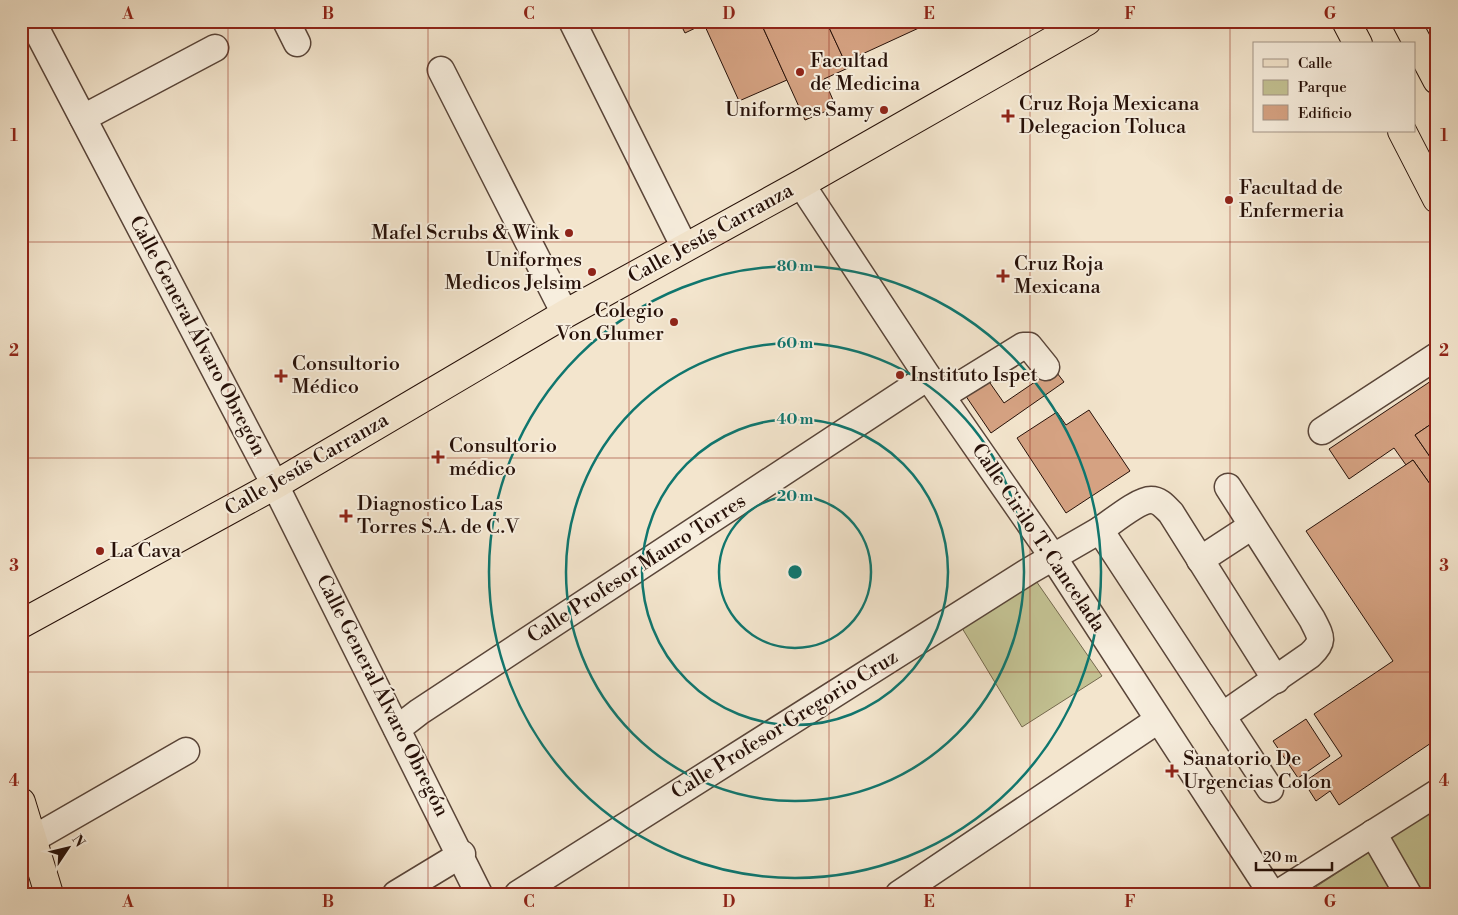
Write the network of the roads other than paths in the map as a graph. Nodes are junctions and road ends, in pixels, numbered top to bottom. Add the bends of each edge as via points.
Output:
1 (32, 21) edge
2 (572, 21) edge
3 (1086, 21) edge
4 (1346, 21) edge
5 (1406, 21) edge
6 (1357, 42) edge
7 (215, 48) dead end
8 (441, 70) dead end
9 (1437, 80) edge
10 (82, 118) junction
11 (1403, 132) edge
12 (801, 184) junction
13 (1437, 199) edge
14 (685, 248) junction
15 (565, 314) junction
16 (1437, 356) edge
17 (1046, 368) dead end
18 (935, 387) junction
19 (1322, 431) dead end
20 (275, 485) junction
21 (1228, 487) dead end
22 (1252, 526) junction
23 (1100, 530) junction
24 (1053, 557) junction
25 (1200, 560) junction
26 (21, 624) edge
27 (1276, 680) junction
28 (1222, 716) junction
29 (1158, 720) junction
30 (397, 728) junction
31 (186, 751) dead end
32 (1270, 789) dead end
33 (1437, 793) edge
34 (21, 802) edge
35 (1373, 833) junction
36 (33, 839) junction
37 (462, 854) junction
38 (49, 894) edge
39 (396, 894) edge
40 (479, 894) edge
41 (518, 894) edge
42 (899, 894) edge
43 (1272, 894) edge
44 (1277, 894) edge
45 (1408, 894) edge

1 - 10 street, Calle General Álvaro Obregón
2 - 14 street
3 - 12 main road, Calle Jesús Carranza
4 - 6 main road
5 - 9 main road
7 - 10 street
8 - 15 street
10 - 20 street, Calle General Álvaro Obregón
11 - 13 main road
12 - 14 main road, Calle Jesús Carranza
12 - 18 street, Calle Cirilo T. Cancelada
14 - 15 main road, Calle Jesús Carranza
15 - 20 main road, Calle Jesús Carranza
16 - 19 street
17 - 18 street, Calle Profesor Mauro Torres via 1029,346 1023,346
18 - 24 street, Calle Cirilo T. Cancelada
18 - 30 street, Calle Profesor Mauro Torres
20 - 26 main road, Calle Jesús Carranza
20 - 30 street, Calle General Álvaro Obregón
21 - 22 street
22 - 25 street
22 - 27 street via 1321,638 1320,646 1310,656
23 - 24 street, Calle Profesor Gregorio Cruz
23 - 25 street, Calle Profesor Gregorio Cruz via 1140,504 1152,500 1162,504 1170,513
23 - 28 street
24 - 29 street, Calle Cirilo T. Cancelada
24 - 41 street, Calle Profesor Gregorio Cruz
25 - 27 street
27 - 28 street
28 - 32 street
29 - 42 street
29 - 43 street, Calle Cirilo T. Cancelada
30 - 37 street, Calle General Álvaro Obregón
31 - 36 street
33 - 35 street
34 - 36 main road
35 - 44 street
35 - 45 street
36 - 38 main road
37 - 39 street
37 - 40 street, Calle General Álvaro Obregón

